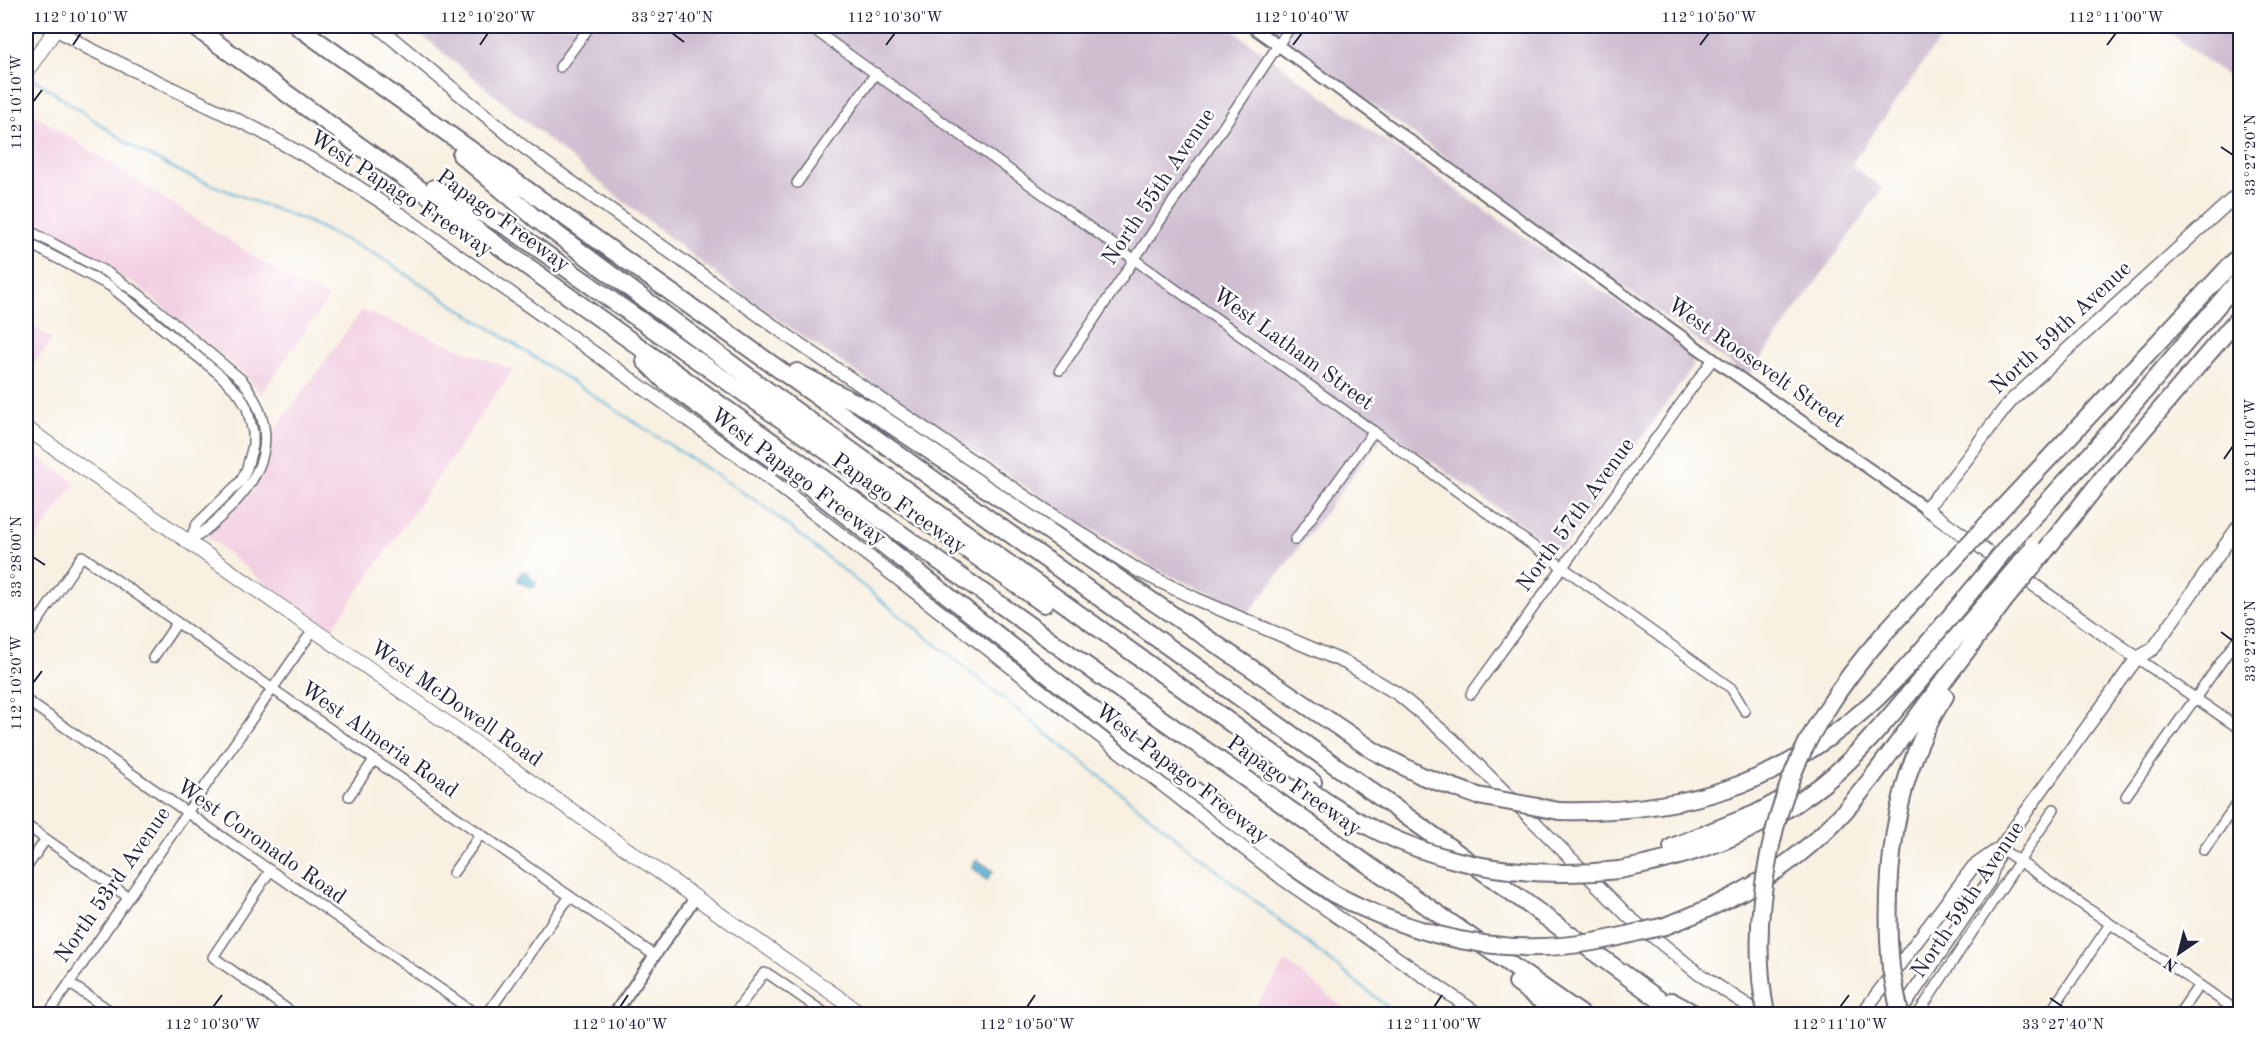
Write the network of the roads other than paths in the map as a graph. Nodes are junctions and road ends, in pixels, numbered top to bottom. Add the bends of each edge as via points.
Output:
1 (194, 26) edge
2 (297, 26) edge
3 (377, 26) edge
4 (590, 26) edge
5 (809, 26) edge
6 (1251, 26) edge
7 (1292, 26) edge
8 (55, 27) edge
9 (1278, 45) junction
10 (560, 67) dead end
11 (26, 72) edge
12 (876, 73) junction
13 (381, 86) junction
14 (377, 158) junction
15 (797, 183) dead end
16 (2241, 192) edge
17 (26, 229) edge
18 (26, 242) edge
19 (2241, 255) edge
20 (1135, 260) junction
21 (2241, 279) edge
22 (2241, 316) edge
23 (606, 323) junction
24 (745, 346) junction
25 (1713, 359) junction
26 (1060, 370) dead end
27 (26, 428) edge
28 (1374, 431) junction
29 (1925, 508) junction
30 (2241, 524) edge
31 (1295, 540) dead end
32 (189, 543) junction
33 (2033, 548) junction
34 (1563, 567) junction
35 (1995, 594) junction
36 (177, 623) junction
37 (314, 630) junction
38 (2241, 635) edge
39 (26, 639) edge
40 (153, 658) dead end
41 (2137, 658) junction
42 (273, 689) junction
43 (1471, 694) dead end
44 (2196, 699) junction
45 (26, 700) edge
46 (1745, 711) dead end
47 (2241, 729) edge
48 (374, 760) junction
49 (1310, 785) junction
50 (349, 796) dead end
51 (2126, 796) dead end
52 (2241, 799) edge
53 (1287, 809) junction
54 (2054, 809) dead end
55 (186, 814) junction
56 (26, 825) edge
57 (481, 834) junction
58 (46, 839) junction
59 (2000, 848) junction
60 (2204, 850) dead end
61 (2019, 861) junction
62 (26, 868) edge
63 (270, 871) junction
64 (453, 873) dead end
65 (570, 896) junction
66 (128, 897) junction
67 (695, 898) junction
68 (2110, 924) junction
69 (654, 955) junction
70 (1630, 979) junction
71 (69, 982) junction
72 (2199, 984) junction
73 (2241, 1013) edge
74 (48, 1014) edge
75 (116, 1014) edge
76 (294, 1014) edge
77 (476, 1014) edge
78 (487, 1014) edge
79 (614, 1014) edge
80 (734, 1014) edge
81 (826, 1014) edge
82 (862, 1014) edge
83 (1478, 1014) edge
84 (1558, 1014) edge
85 (1581, 1014) edge
86 (1679, 1014) edge
87 (1695, 1014) edge
88 (1761, 1014) edge
89 (1766, 1014) edge
90 (1862, 1014) edge
91 (1899, 1014) edge
92 (1918, 1014) edge
93 (2049, 1014) edge
94 (2179, 1014) edge

1 - 14 highway, Papago Freeway
2 - 13 highway, Papago Freeway
3 - 88 main road via 569,180 795,341 1042,508 1140,571 1338,659 1398,694 1452,739 1629,917 1699,974
4 - 10 street
5 - 12 street, West Latham Street
6 - 9 street, West Roosevelt Street
7 - 9 street, North 55th Avenue
8 - 11 main road
8 - 83 main road, West Papago Freeway via 88,48 258,130 403,216 762,473 1283,879
9 - 20 street, North 55th Avenue
9 - 25 street, West Roosevelt Street
12 - 15 street
12 - 20 street, West Latham Street
13 - 24 highway, Papago Freeway
13 - 49 highway via 535,218
14 - 23 highway, Papago Freeway
14 - 49 highway via 509,228
16 - 29 main road, North 59th Avenue via 2012,400
17 - 32 street via 140,295 242,380 258,407 265,434 264,454 257,472 246,491
18 - 32 street via 110,286 240,395 247,408 254,445 247,468 241,481 197,524
19 - 89 highway, bridge via 1871,648 1840,687 1802,754 1784,800 1768,864 1761,919
20 - 26 street, North 55th Avenue
20 - 28 street, West Latham Street
21 - 33 highway via 2090,455
22 - 33 highway via 2109,470
23 - 35 highway, bridge via 666,381 805,483 1296,871 1390,921 1473,943 1554,947 1594,942 1665,926 1752,886 1830,827 1882,765
23 - 53 highway, Papago Freeway
24 - 35 highway, bridge via 868,409 1374,751 1432,780 1478,796 1559,811 1603,812 1696,799 1744,783 1791,762 1836,732
24 - 70 highway, Papago Freeway
25 - 29 street, West Roosevelt Street
25 - 34 street, North 57th Avenue
27 - 32 main road, West McDowell Road
28 - 31 street
28 - 34 street, West Latham Street
29 - 41 main road, West Roosevelt Street
30 - 41 main road, North 59th Avenue via 2152,649
32 - 37 main road, West McDowell Road
33 - 35 highway, bridge
34 - 43 street, North 57th Avenue
34 - 46 street, West Latham Street via 1731,688
35 - 49 highway via 1883,725 1824,783 1762,825 1666,860 1618,865 1509,862 1414,838
35 - 91 highway, bridge via 1952,686 1920,741 1900,802 1889,872 1891,968
36 - 39 street, West Almeria Road via 82,556
36 - 40 street
36 - 42 street, West Almeria Road
37 - 42 street, North 53rd Avenue
37 - 67 main road, West McDowell Road
38 - 44 street
41 - 44 street, West Roosevelt Street
41 - 59 main road, North 59th Avenue
42 - 48 street, West Almeria Road
42 - 55 street, North 53rd Avenue
44 - 47 street, West Roosevelt Street
44 - 51 street
45 - 55 street, West Coronado Road
48 - 50 street
48 - 57 street, West Almeria Road
52 - 60 street
53 - 84 highway
53 - 85 highway, Papago Freeway
54 - 61 street, North 59th Avenue
55 - 63 street, West Coronado Road
55 - 66 street, North 53rd Avenue
56 - 58 street
57 - 64 street
57 - 65 street, West Almeria Road
58 - 62 street
58 - 66 street
59 - 61 street
59 - 90 main road, North 59th Avenue via 1973,867
59 - 91 main road, North 59th Avenue via 1989,881
61 - 68 street
61 - 92 street, North 59th Avenue
63 - 76 street via 213,957
63 - 77 street, West Coronado Road
65 - 69 street, West Almeria Road
65 - 78 street
66 - 71 street, North 53rd Avenue
67 - 69 street
67 - 82 main road, West McDowell Road
68 - 72 street
68 - 93 street
69 - 79 street
70 - 86 highway, Papago Freeway
70 - 87 highway
71 - 74 street, North 53rd Avenue
71 - 75 street
72 - 73 street
72 - 94 street
80 - 81 street via 764,973

